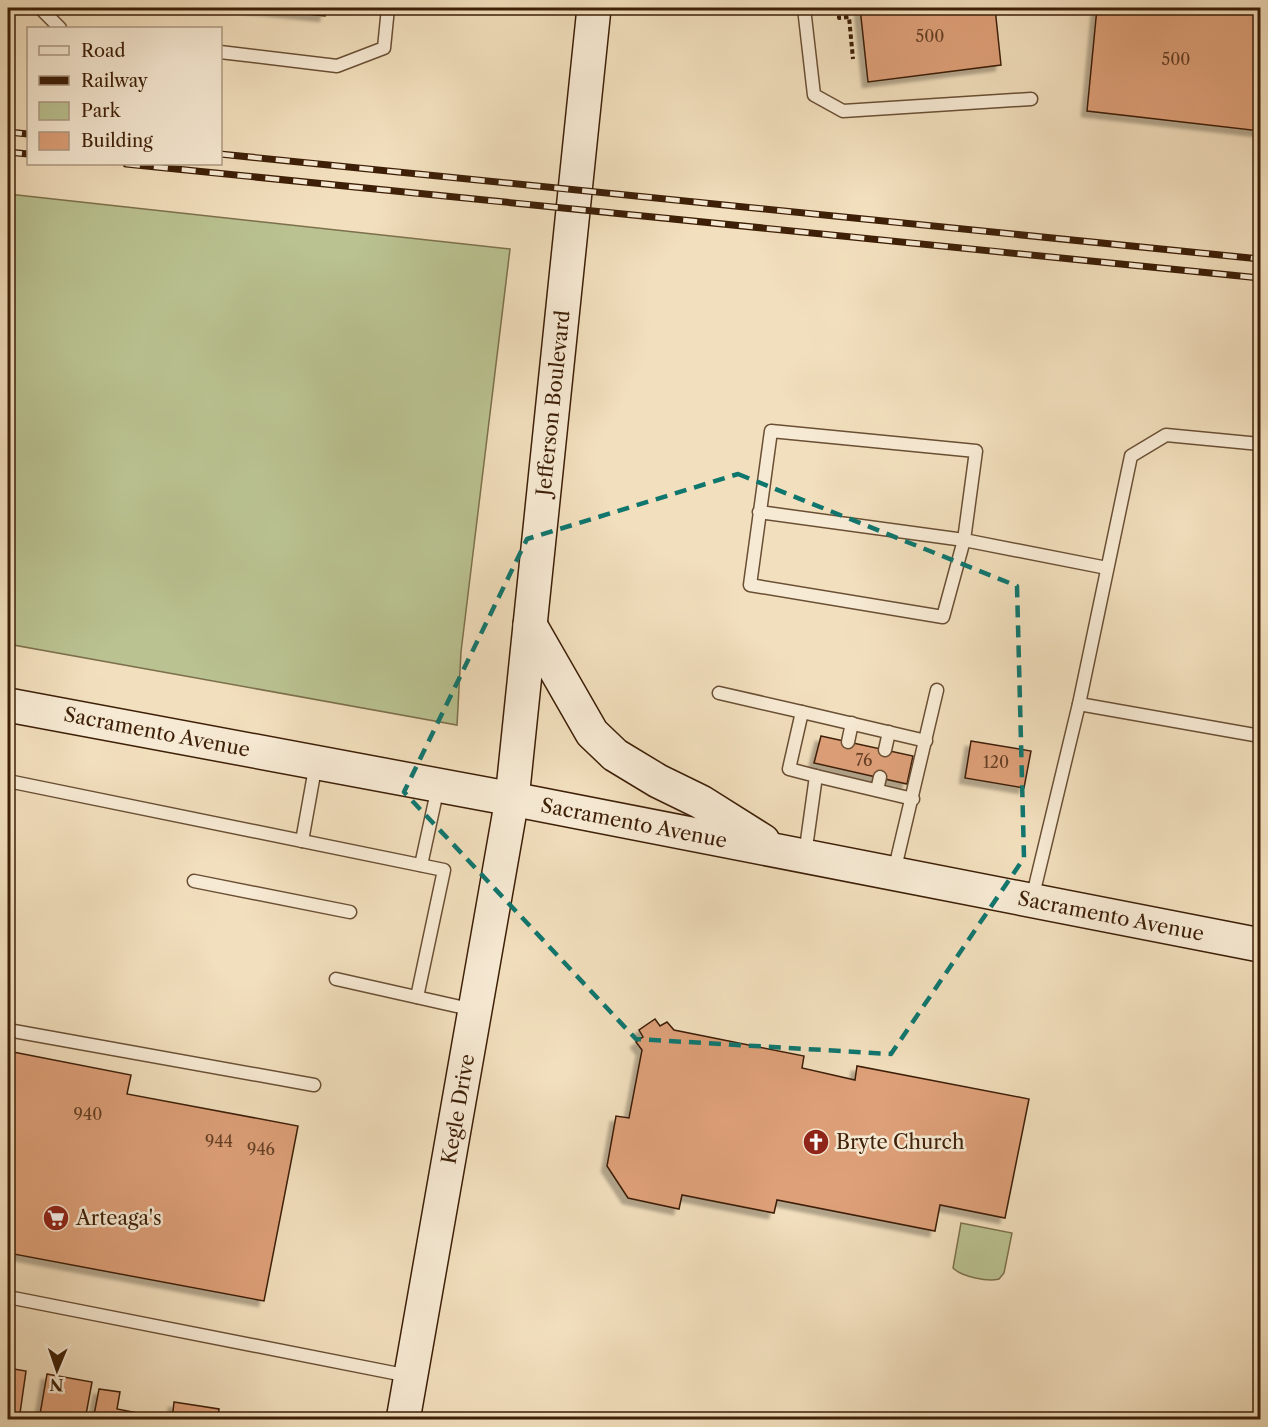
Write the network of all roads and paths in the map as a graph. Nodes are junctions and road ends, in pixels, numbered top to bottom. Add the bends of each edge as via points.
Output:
1 (40, 8) edge
2 (388, 8) edge
3 (594, 8) edge
4 (804, 8) edge
5 (839, 8) edge
6 (59, 27) edge
7 (222, 52) edge
8 (853, 60) dead end
9 (1031, 99) dead end
10 (1260, 444) edge
11 (759, 512) junction
12 (964, 540) junction
13 (1107, 568) junction
14 (530, 625) junction
15 (937, 690) dead end
16 (719, 693) dead end
17 (1079, 704) junction
18 (8, 705) edge
19 (802, 712) junction
20 (852, 723) junction
21 (889, 732) junction
22 (1260, 736) edge
23 (926, 741) junction
24 (848, 742) dead end
25 (885, 750) dead end
26 (316, 762) junction
27 (816, 776) junction
28 (8, 781) edge
29 (439, 785) junction
30 (512, 799) junction
31 (912, 799) junction
32 (302, 841) junction
33 (791, 853) junction
34 (421, 865) junction
35 (894, 873) junction
36 (194, 881) dead end
37 (1031, 900) junction
38 (350, 912) dead end
39 (1260, 945) edge
40 (336, 980) dead end
41 (417, 997) junction
42 (475, 1010) junction
43 (8, 1030) edge
44 (314, 1085) dead end
45 (8, 1297) edge
46 (410, 1376) junction
47 (403, 1419) edge

1 - 6 lane
2 - 7 lane via 384,48 337,66
3 - 14 main road, Jefferson Boulevard
4 - 9 lane via 814,95 843,111
5 - 8 path via 839,18 849,17
10 - 13 lane via 1166,435 1131,456
11 - 12 lane
11 - 12 lane via 750,585 943,617
11 - 12 lane via 771,431 976,451
12 - 13 lane
13 - 17 lane
14 - 30 main road, Jefferson Boulevard
14 - 33 main road via 592,733 615,755
15 - 23 lane
16 - 19 lane
17 - 22 lane
17 - 37 lane
18 - 26 main road, Sacramento Avenue
19 - 20 lane
19 - 27 lane via 789,769
20 - 21 lane
20 - 24 lane
21 - 23 lane
21 - 25 lane
23 - 31 lane
26 - 29 main road, Sacramento Avenue
26 - 32 lane
27 - 31 lane via 842,775 878,784
27 - 33 lane
28 - 32 lane
29 - 30 main road, Sacramento Avenue
29 - 34 lane
30 - 33 main road, Sacramento Avenue
30 - 42 main road, Kegle Drive
31 - 35 lane
32 - 34 lane
33 - 35 main road, Sacramento Avenue
34 - 41 lane via 444,870
35 - 37 main road, Sacramento Avenue
36 - 38 lane
37 - 39 main road, Sacramento Avenue
40 - 41 lane
41 - 42 lane
42 - 46 main road, Kegle Drive
43 - 44 lane
45 - 46 lane
46 - 47 main road, Kegle Drive

